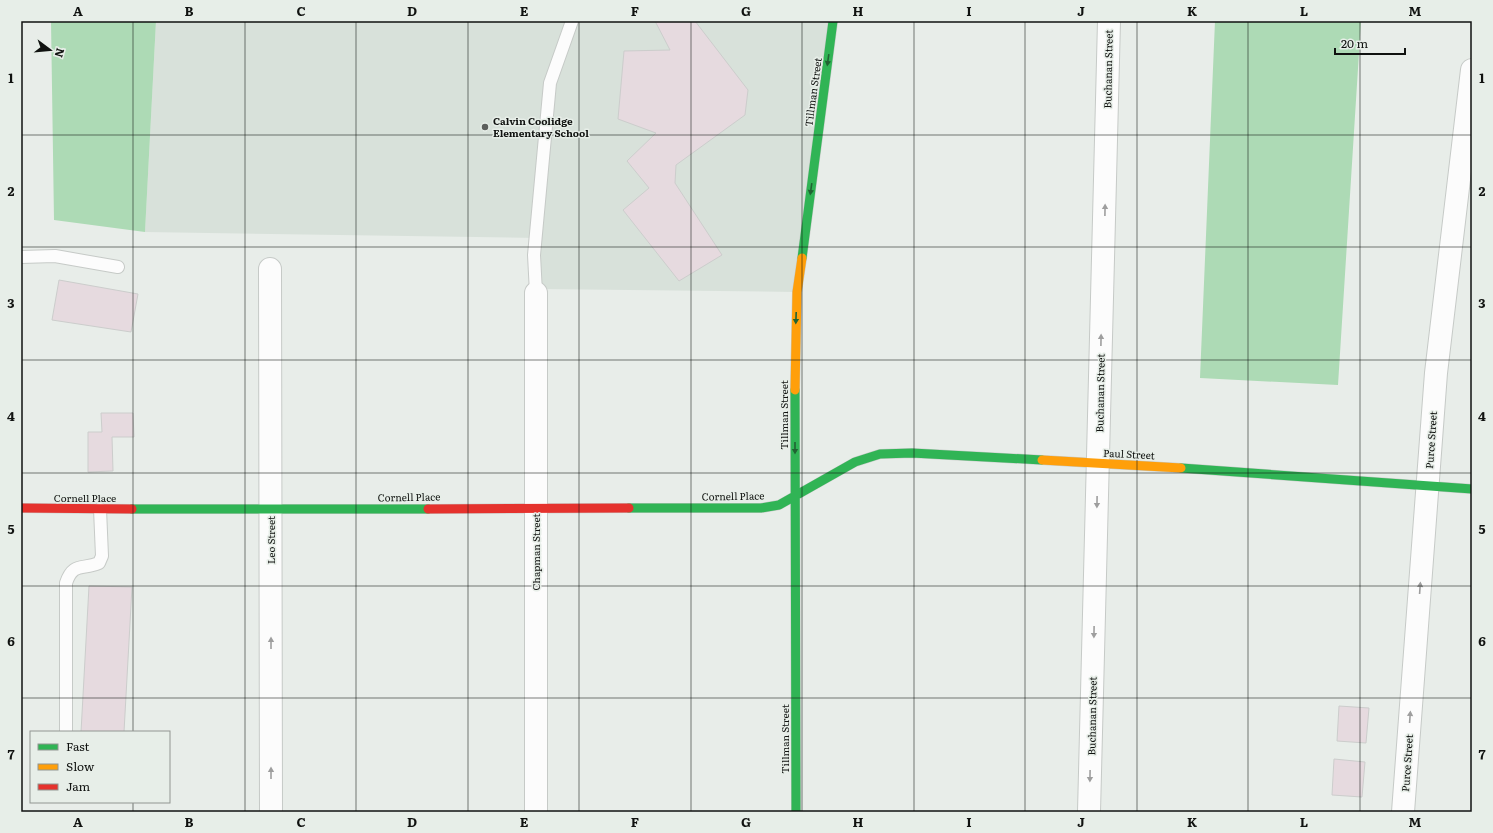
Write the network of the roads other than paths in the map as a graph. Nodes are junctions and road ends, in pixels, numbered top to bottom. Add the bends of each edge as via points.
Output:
1 (572, 21) edge
2 (833, 21) edge
3 (1109, 21) edge
4 (1472, 70) edge
5 (21, 257) edge
6 (118, 267) dead end
7 (270, 269) dead end
8 (536, 293) joint
9 (1098, 463) junction
10 (1428, 485) junction
11 (1472, 489) edge
12 (795, 497) junction
13 (536, 507) junction
14 (21, 508) edge
15 (100, 509) junction
16 (271, 510) junction
17 (66, 731) edge
18 (270, 812) edge
19 (536, 812) edge
20 (796, 812) edge
21 (1089, 812) edge
22 (1403, 812) edge

1 - 8 lane via 550,83 534,255
2 -> 12 street, Tillman Street via 797,292
9 -> 3 street, Buchanan Street
4 - 10 street, Purce Street via 1436,373
5 - 6 lane via 55,256
7 - 16 street, Leo Street
8 - 13 street, Chapman Street
9 - 10 street, Paul Street
9 - 12 street, Paul Street via 912,453 880,454 855,462
9 -> 21 street, Buchanan Street
10 - 11 street, Paul Street
22 -> 10 street, Purce Street
12 - 13 street, Cornell Place via 779,505 762,508
12 - 20 street, Tillman Street
13 - 16 street, Cornell Place
13 - 19 street, Chapman Street
14 - 15 street, Cornell Place
15 - 16 street, Cornell Place
15 - 17 lane via 102,556 99,563 74,569 66,583
18 -> 16 street, Leo Street

